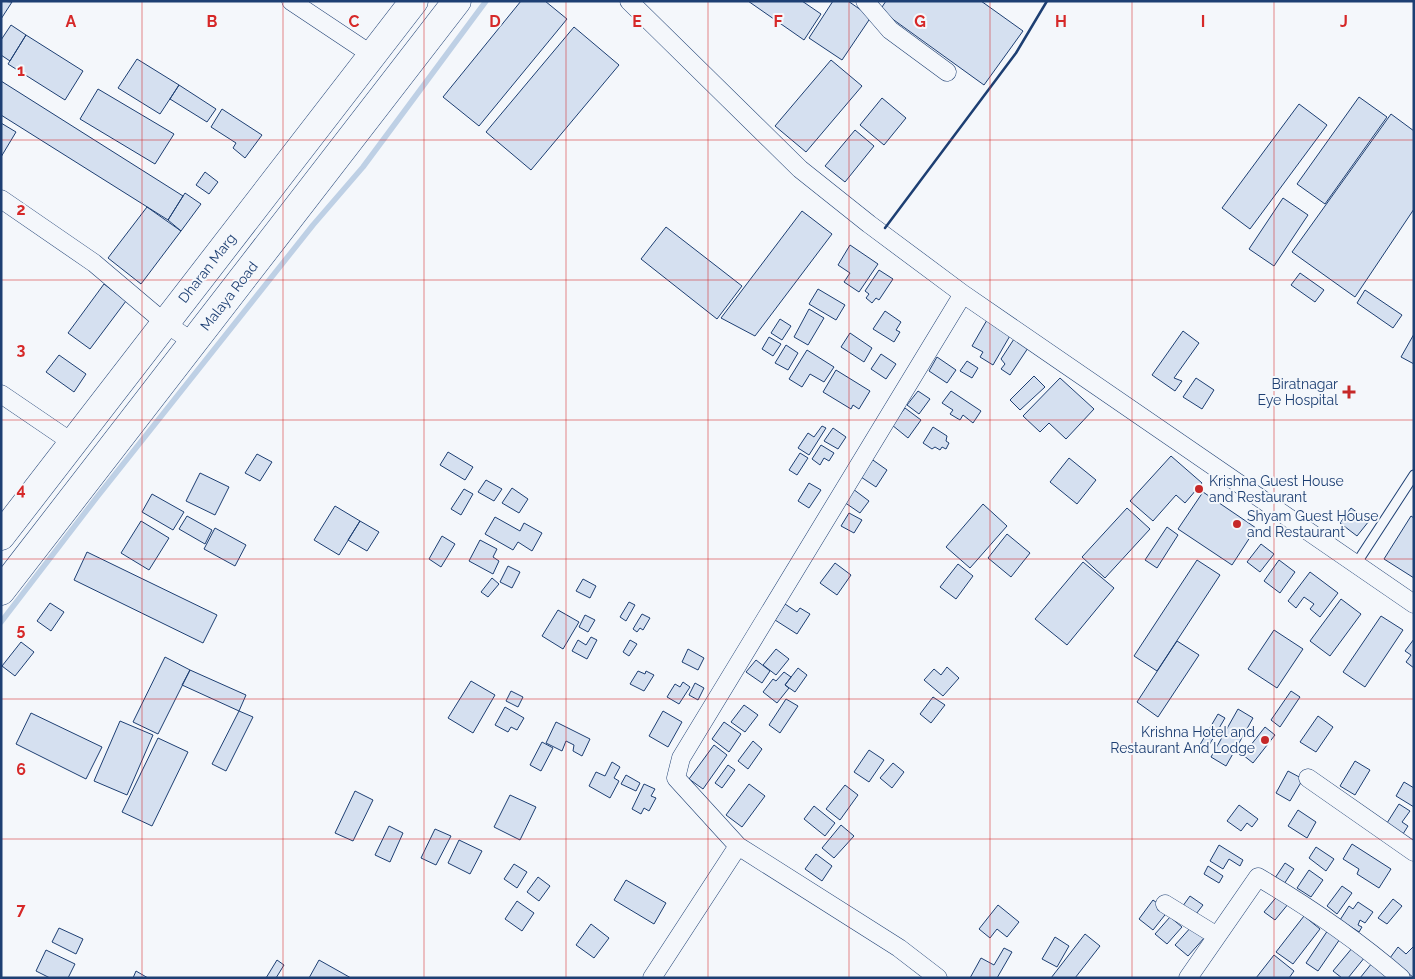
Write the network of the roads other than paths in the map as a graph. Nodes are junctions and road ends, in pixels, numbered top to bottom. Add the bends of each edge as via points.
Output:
1 (290, 1) edge
2 (414, 1) edge
3 (457, 1) edge
4 (629, 1) edge
5 (864, 1) edge
6 (372, 55) junction
7 (947, 72) dead end
8 (1, 199) edge
9 (963, 294) junction
10 (165, 324) junction
11 (193, 342) junction
12 (1, 394) edge
13 (73, 443) junction
14 (1414, 475) edge
15 (1, 536) edge
16 (1356, 564) junction
17 (1, 591) edge
18 (1414, 604) edge
19 (1308, 778) dead end
20 (738, 846) junction
21 (1414, 852) edge
22 (1165, 904) dead end
23 (1217, 936) junction
24 (652, 978) edge
25 (938, 978) edge
26 (1188, 978) edge
27 (1401, 978) edge

1 - 6 street
2 - 6 main road, Dharan Marg
3 - 11 main road, Malaya Road
4 - 9 street via 800,169
5 - 7 street via 890,30
6 - 10 main road, Dharan Marg
8 - 10 street via 94,263
9 - 16 street
9 - 20 street via 681,758 676,778
10 - 11 street
10 - 13 main road, Dharan Marg
11 - 17 main road, Malaya Road
12 - 13 street
13 - 15 main road, Dharan Marg
14 - 16 lane
16 - 18 street
19 - 21 street
20 - 24 street
20 - 25 street via 899,948
22 - 23 street
23 - 26 street
23 - 27 street via 1258,877 1365,946

